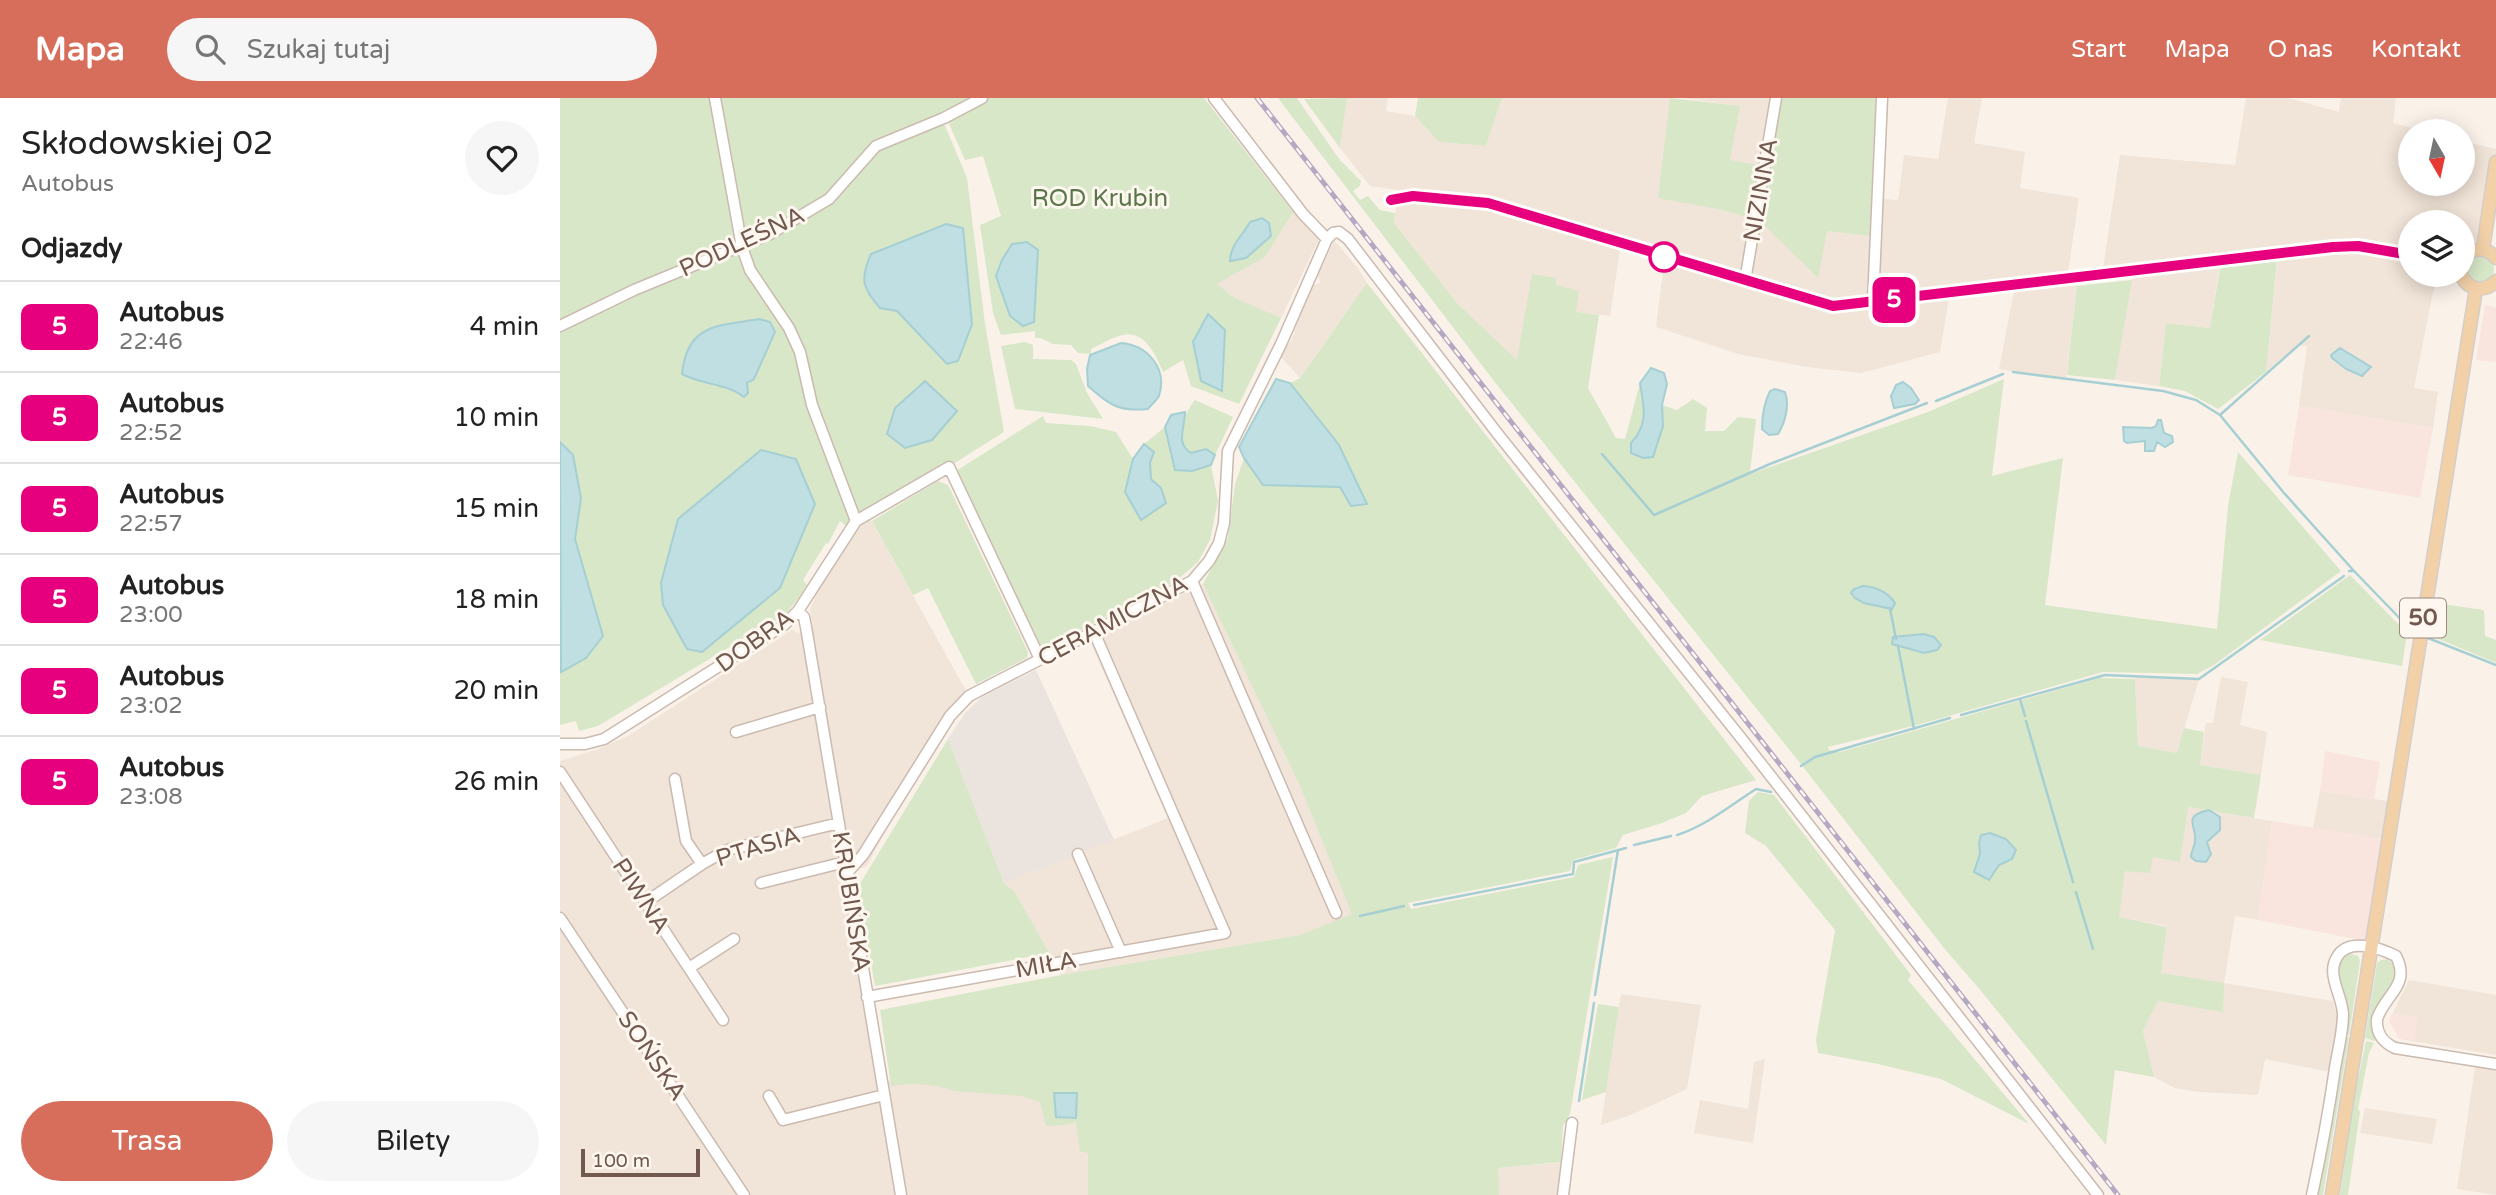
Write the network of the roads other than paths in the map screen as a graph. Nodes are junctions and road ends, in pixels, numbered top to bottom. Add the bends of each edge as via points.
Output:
1 (715, 98) edge
2 (982, 98) edge
3 (1214, 98) edge
4 (1776, 98) edge
5 (1882, 98) edge
6 (2496, 162) edge
7 (1391, 200) dead end
8 (1327, 239) junction
9 (742, 247) junction
10 (2483, 249) junction
11 (2475, 250) edge
12 (2398, 253) edge
13 (2496, 257) edge
14 (1745, 281) junction
15 (2496, 281) edge
16 (2473, 287) edge
17 (2476, 289) junction
18 (1873, 302) junction
19 (560, 326) edge
20 (856, 521) junction
21 (1192, 581) junction
22 (798, 611) junction
23 (1094, 632) junction
24 (1040, 659) junction
25 (820, 708) junction
26 (736, 732) dead end
27 (560, 744) edge
28 (560, 772) edge
29 (675, 779) dead end
30 (839, 823) junction
31 (1078, 854) dead end
32 (702, 864) junction
33 (846, 868) junction
34 (761, 883) dead end
35 (646, 902) junction
36 (1336, 913) dead end
37 (560, 918) edge
38 (734, 939) dead end
39 (2370, 947) junction
40 (1121, 952) junction
41 (689, 968) junction
42 (867, 997) junction
43 (723, 1020) dead end
44 (2496, 1064) edge
45 (884, 1094) junction
46 (769, 1096) dead end
47 (1572, 1123) dead end
48 (744, 1195) edge
49 (901, 1195) edge
50 (1563, 1195) edge
51 (2098, 1195) edge
52 (2312, 1195) edge
53 (2332, 1195) edge

1 - 9 street
2 - 9 street, PODLEŚNA via 876,146 830,199
3 - 8 street
4 - 14 street, NIZINNA
5 - 18 street
6 - 10 main road
7 - 14 street via 1413,196 1488,203
8 - 21 street, CERAMICZNA via 1228,452 1219,543
8 - 51 street via 1337,232 1348,239
9 - 19 street, PODLEŚNA via 634,290
9 - 20 street via 750,270 800,352 812,405
10 - 11 main road
10 - 13 main road
12 - 18 street via 2333,247
14 - 18 street via 1828,305
15 - 17 main road via 2488,288
16 - 17 main road
17 - 39 main road, 50
20 - 22 street, DOBRA
20 - 24 street, DOBRA via 948,467
21 - 23 street, CERAMICZNA
21 - 36 street
22 - 25 street, KRUBIŃSKA via 804,617
22 - 27 street, DOBRA via 782,627 615,733 585,744
23 - 24 street, CERAMICZNA
23 - 40 street, MIŁA via 1225,933
24 - 33 street, CERAMICZNA via 968,696 950,716 863,855
25 - 26 street
25 - 30 street, KRUBIŃSKA
28 - 35 street, PIWNA
29 - 32 street via 686,841
30 - 32 street, PTASIA via 727,850
30 - 33 street, KRUBIŃSKA
31 - 40 street
32 - 35 street, PTASIA
33 - 34 street
33 - 42 street, KRUBIŃSKA
35 - 41 street, PIWNA
37 - 48 street, SOŃSKA
38 - 41 street
39 - 44 street via 2396,956 2401,966 2397,988 2377,1019 2379,1035 2386,1043
39 - 52 street via 2346,948 2335,959 2333,972 2343,1015
39 - 53 main road, 50
40 - 42 street, MIŁA
41 - 43 street, PIWNA
42 - 45 street, KRUBIŃSKA
45 - 46 street via 783,1119
45 - 49 street, KRUBIŃSKA
47 - 50 street

